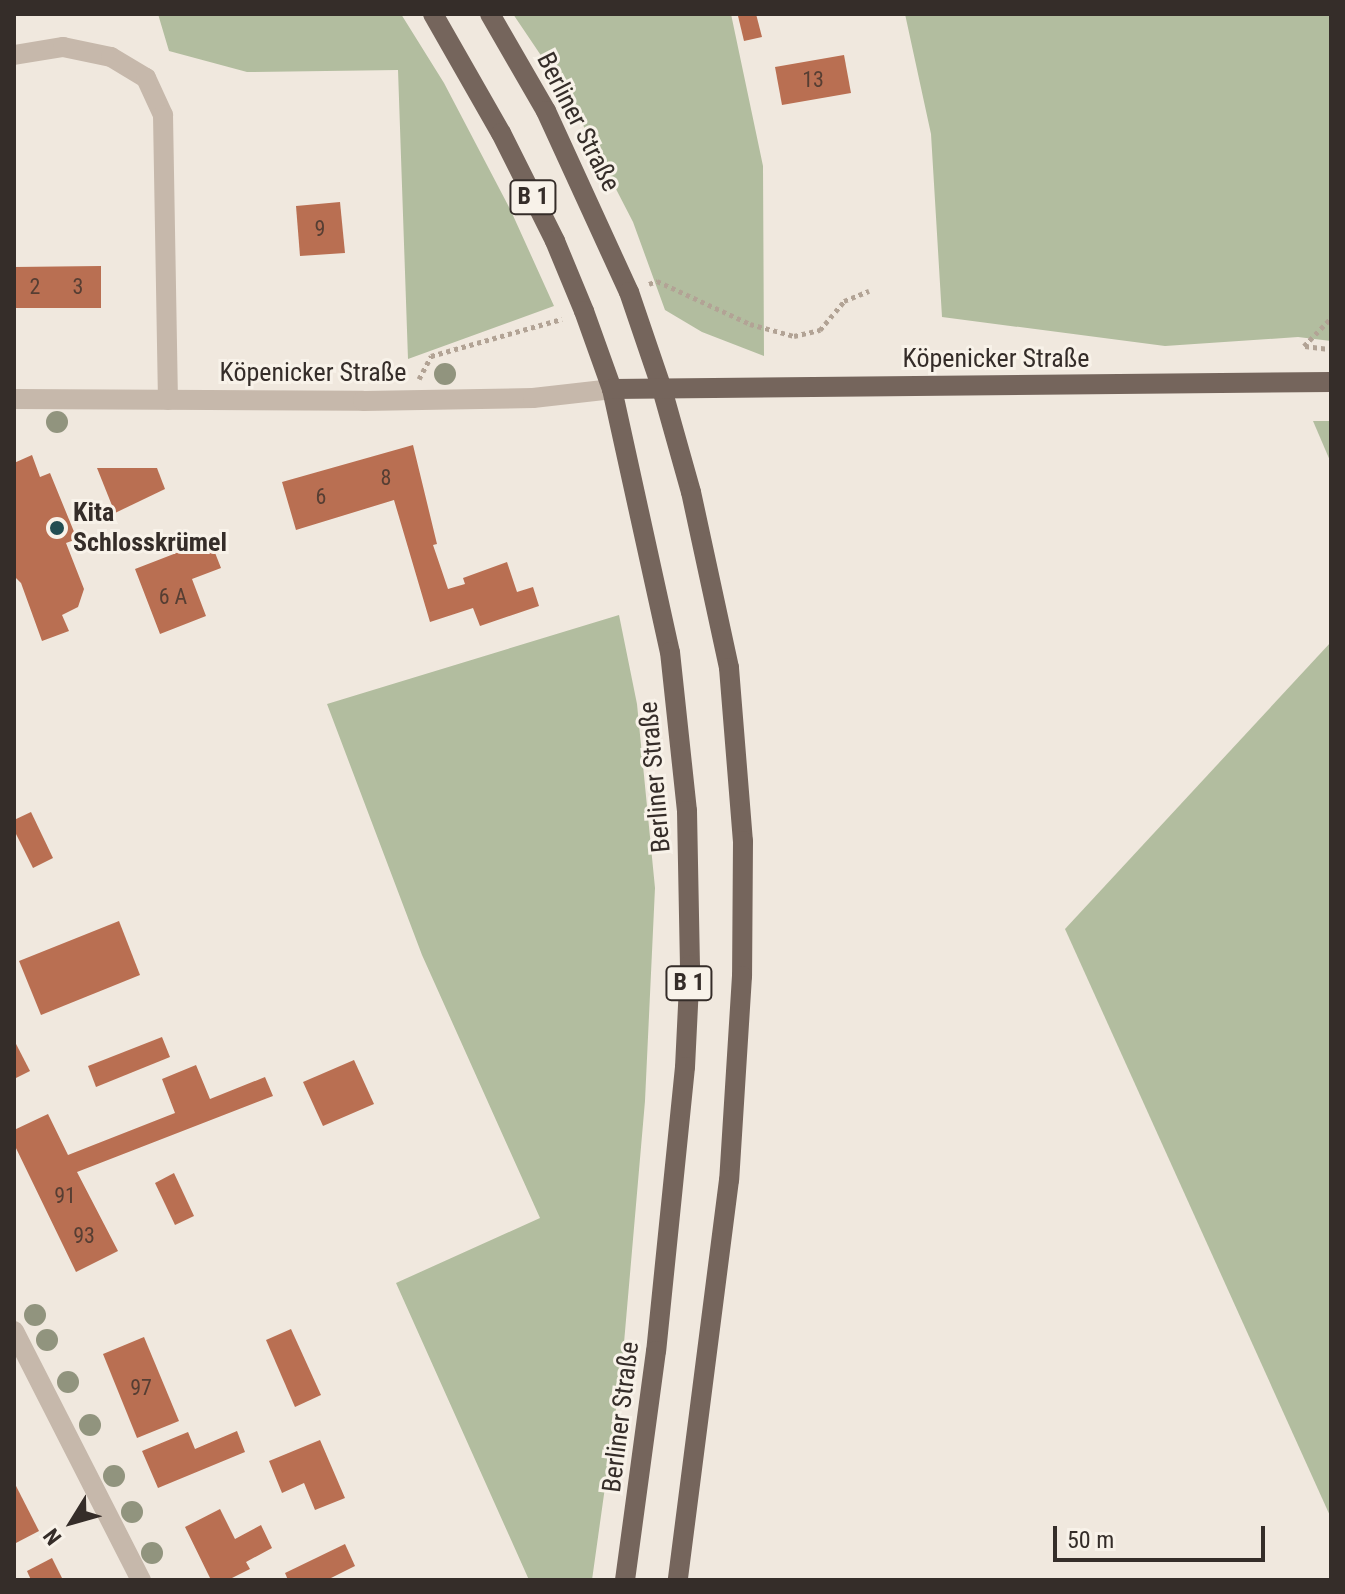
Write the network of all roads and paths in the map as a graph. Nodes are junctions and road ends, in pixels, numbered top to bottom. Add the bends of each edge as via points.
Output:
1 (433, 14) edge
2 (490, 14) edge
3 (14, 55) edge
4 (869, 291) dead end
5 (709, 305) dead end
6 (1331, 318) edge
7 (534, 327) dead end
8 (1331, 349) edge
9 (1331, 382) edge
10 (612, 389) junction
11 (662, 389) junction
12 (410, 398) junction
13 (14, 399) edge
14 (168, 400) junction
15 (14, 1331) edge
16 (141, 1580) edge
17 (625, 1580) edge
18 (678, 1580) edge

1 - 10 main road, Berliner Straße / B 1 via 555,241
2 - 11 main road, Berliner Straße / B 1 via 546,111 597,216
3 - 14 street via 63,47 111,57 146,78 163,115
4 - 5 path via 844,301 820,330 794,336
6 - 8 path via 1304,346
7 - 12 path via 431,356
9 - 11 main road, Köpenicker Straße
10 - 11 main road, Köpenicker Straße
10 - 12 street, Köpenicker Straße via 533,398
10 - 17 main road, Berliner Straße / B 1 via 670,652 687,811 690,965 677,1168
11 - 18 main road, Berliner Straße / B 1 via 691,492 729,668 743,841 742,976 729,1180
12 - 14 street, Köpenicker Straße
13 - 14 street, Köpenicker Straße
15 - 16 street

